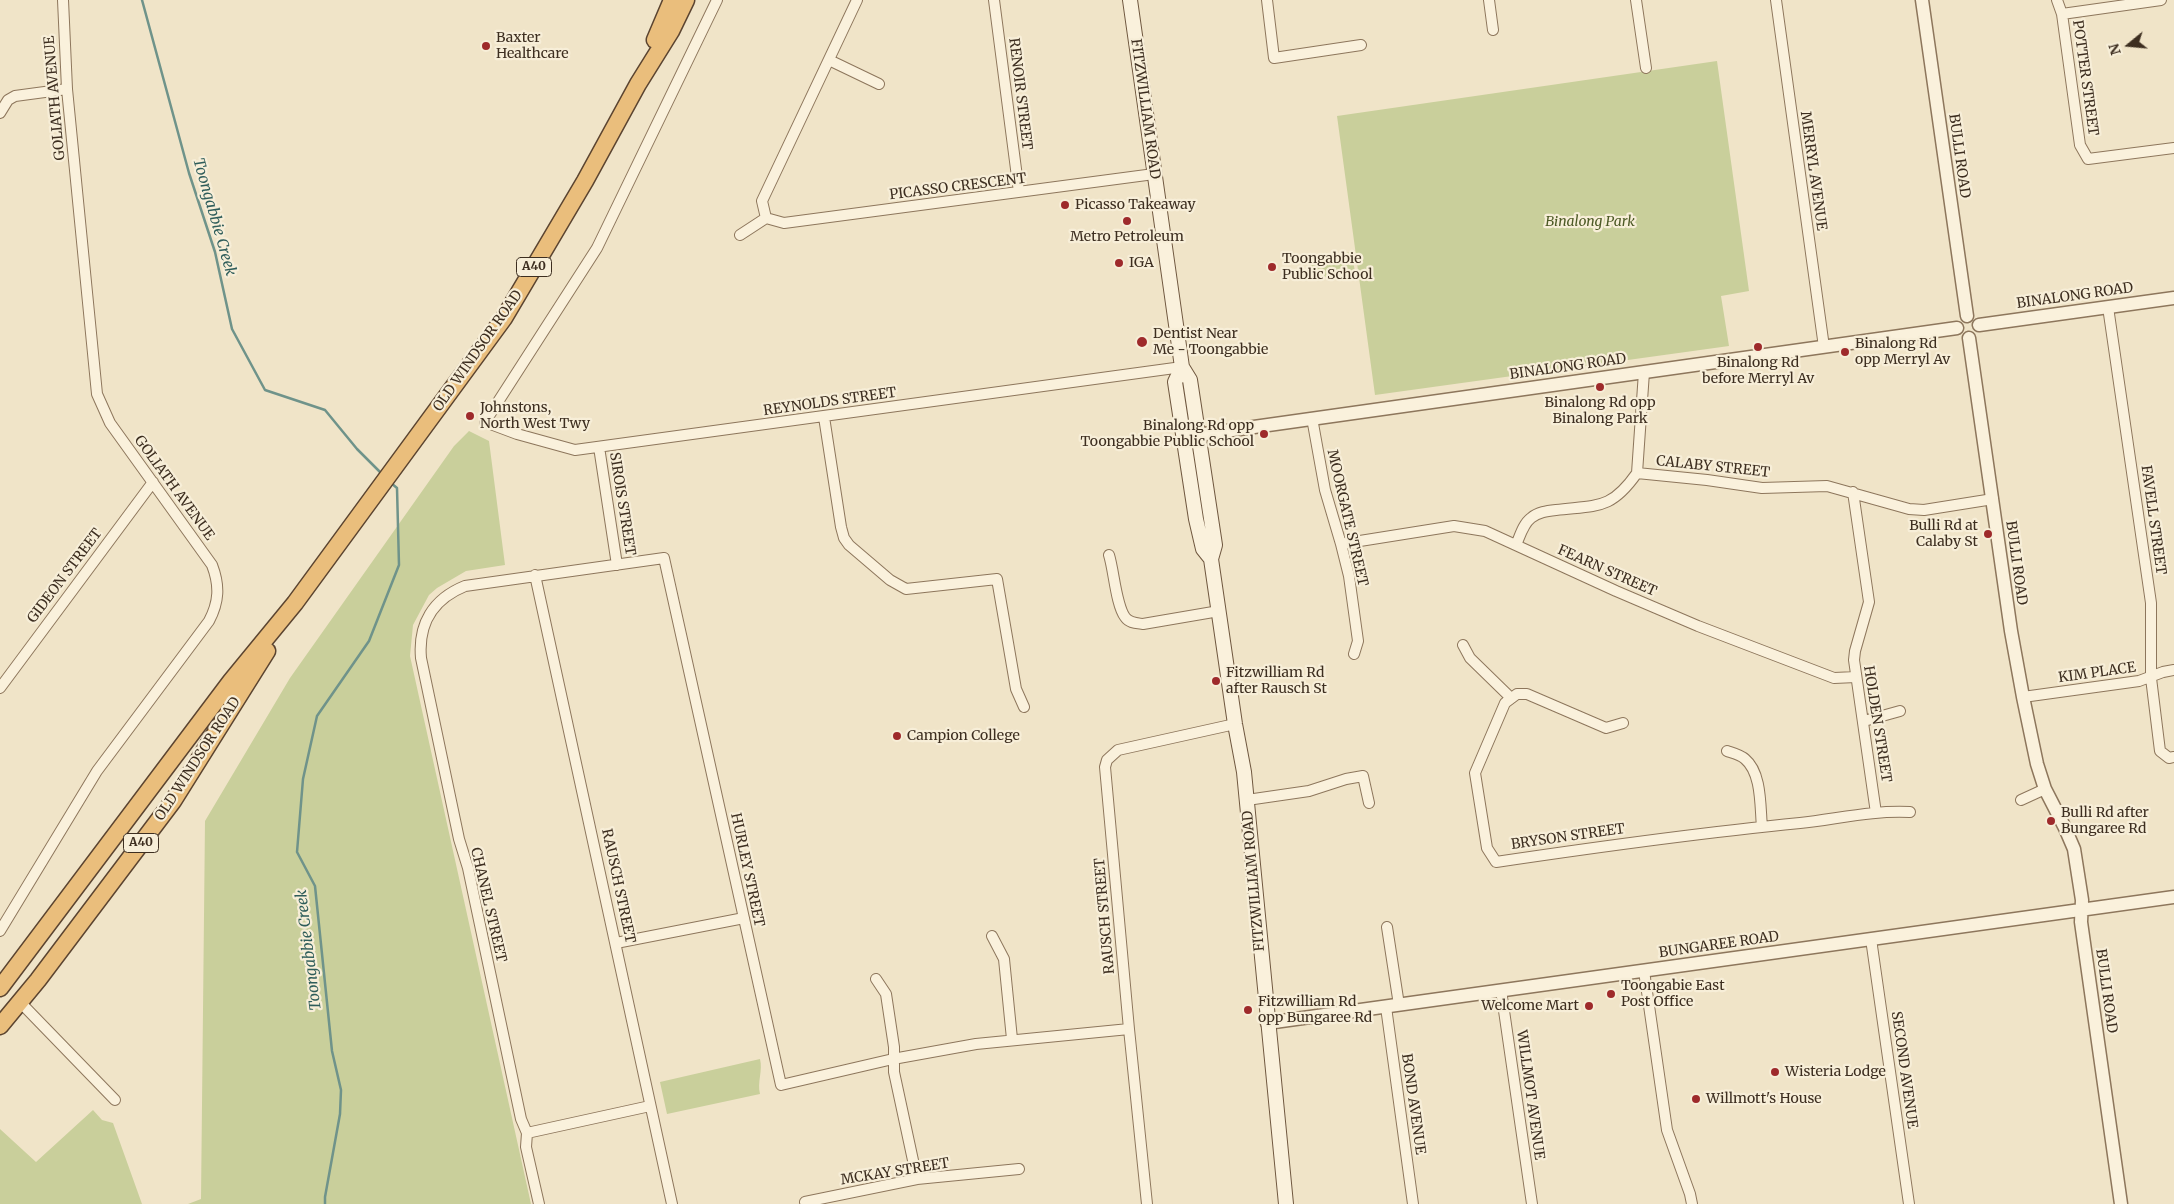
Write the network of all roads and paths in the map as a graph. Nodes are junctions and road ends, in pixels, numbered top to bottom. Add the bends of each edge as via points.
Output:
1 (63, 0) edge
2 (672, 0) edge
3 (686, 0) edge
4 (717, 0) edge
5 (857, 0) edge
6 (994, 0) edge
7 (1130, 0) edge
8 (1267, 0) edge
9 (1489, 0) edge
10 (1636, 0) edge
11 (1776, 0) edge
12 (1922, 0) edge
13 (2057, 0) edge
14 (2160, 0) edge
15 (2062, 14) junction
16 (1493, 30) dead end
17 (1361, 46) dead end
18 (829, 60) junction
19 (1646, 68) dead end
20 (638, 84) junction
21 (879, 84) dead end
22 (67, 90) junction
23 (0, 114) edge
24 (2174, 148) edge
25 (1154, 174) junction
26 (1019, 192) junction
27 (766, 218) junction
28 (740, 235) dead end
29 (2174, 298) edge
30 (2108, 307) junction
31 (1967, 316) junction
32 (1979, 325) junction
33 (1957, 328) junction
34 (1969, 338) junction
35 (1824, 347) junction
36 (1182, 367) junction
37 (1644, 372) junction
38 (824, 417) junction
39 (1312, 418) junction
40 (1198, 435) junction
41 (1183, 437) junction
42 (599, 448) junction
43 (1637, 473) junction
44 (153, 482) junction
45 (1853, 492) junction
46 (1993, 499) junction
47 (1342, 544) junction
48 (1516, 545) junction
49 (1109, 555) dead end
50 (1211, 559) junction
51 (617, 565) junction
52 (535, 575) junction
53 (295, 603) junction
54 (1219, 611) junction
55 (430, 613) joint
56 (1463, 645) dead end
57 (1354, 654) dead end
58 (2174, 670) edge
59 (1856, 677) junction
60 (2151, 678) junction
61 (0, 688) edge
62 (1510, 697) junction
63 (2023, 697) junction
64 (1024, 707) dead end
65 (1900, 711) dead end
66 (1864, 721) junction
67 (1623, 723) dead end
68 (1235, 724) junction
69 (1727, 751) dead end
70 (2174, 757) edge
71 (2045, 789) junction
72 (1247, 800) junction
73 (2021, 800) dead end
74 (1369, 803) dead end
75 (1876, 812) junction
76 (1910, 812) dead end
77 (1762, 827) junction
78 (2174, 897) edge
79 (2081, 910) junction
80 (744, 918) junction
81 (1388, 927) dead end
82 (0, 931) edge
83 (992, 936) dead end
84 (1872, 939) junction
85 (616, 943) junction
86 (1644, 971) junction
87 (876, 979) dead end
88 (0, 988) edge
89 (1501, 990) junction
90 (20, 1002) junction
91 (1399, 1005) junction
92 (1386, 1007) junction
93 (1267, 1023) junction
94 (0, 1026) edge
95 (1129, 1029) junction
96 (1012, 1039) junction
97 (893, 1059) junction
98 (115, 1100) dead end
99 (650, 1106) junction
100 (527, 1133) junction
101 (1019, 1169) dead end
102 (917, 1179) junction
103 (805, 1202) dead end
104 (539, 1204) edge
105 (672, 1204) edge
106 (1148, 1204) edge
107 (1286, 1204) edge
108 (1413, 1204) edge
109 (1532, 1204) edge
110 (1692, 1204) edge
111 (1909, 1204) edge
112 (2121, 1204) edge

1 - 22 street, GOLIATH AVENUE
2 - 20 highway, OLD WINDSOR ROAD / A40
3 - 20 highway, OLD WINDSOR ROAD / A40
4 - 42 street, REYNOLDS STREET via 597,248 486,422 575,450
5 - 18 street
6 - 26 street, RENOIR STREET
7 - 25 main road, FITZWILLIAM ROAD
8 - 17 street via 1274,58
9 - 16 street
10 - 19 street
11 - 35 street, MERRYL AVENUE
12 - 31 street, BULLI ROAD
13 - 15 street, POTTER STREET
14 - 15 street
15 - 24 street, POTTER STREET via 2080,145 2088,159
18 - 21 street
18 - 27 street via 762,201
20 - 53 highway, OLD WINDSOR ROAD / A40 via 504,318
22 - 23 street via 15,96 8,100
22 - 44 street, GOLIATH AVENUE via 97,394 110,423
25 - 26 street, PICASSO CRESCENT
25 - 36 main road, FITZWILLIAM ROAD
26 - 27 street, PICASSO CRESCENT via 784,223
27 - 28 street
29 - 30 street, BINALONG ROAD
30 - 32 street, BINALONG ROAD
30 - 60 street, FAVELL STREET via 2151,603
31 - 32 street via 1975,318
31 - 33 street via 1961,319
32 - 34 street via 1976,335
33 - 34 street via 1960,335
33 - 35 street, BINALONG ROAD
34 - 46 street, BULLI ROAD
35 - 37 street, BINALONG ROAD
36 - 38 street, REYNOLDS STREET
36 - 40 main road, FITZWILLIAM ROAD via 1190,380
36 - 41 main road, FITZWILLIAM ROAD via 1175,382
37 - 39 street, BINALONG ROAD
37 - 43 street
38 - 42 street, REYNOLDS STREET
38 - 64 street via 844,538 890,580 906,589 997,578 1016,689
39 - 40 street, BINALONG ROAD
39 - 47 street, MOORGATE STREET via 1324,490
40 - 41 street, BINALONG ROAD
40 - 50 main road, FITZWILLIAM ROAD via 1215,545
41 - 50 main road, FITZWILLIAM ROAD via 1196,519 1203,549
42 - 51 street, SIROIS STREET
43 - 45 street, CALABY STREET via 1762,488 1815,486
43 - 48 street via 1612,501 1541,512 1532,517
44 - 61 street, GIDEON STREET
44 - 82 street, GOLIATH AVENUE via 212,565 218,579 216,608 97,771
45 - 46 street, CALABY STREET via 1924,510
45 - 59 street, HOLDEN STREET via 1869,602 1855,651
46 - 63 street, BULLI ROAD via 2010,630
47 - 48 street, FEARN STREET via 1454,526 1485,531
47 - 57 street, MOORGATE STREET via 1358,641
48 - 59 street, FEARN STREET via 1698,626 1834,678
49 - 54 street via 1120,608 1133,623
50 - 54 main road, FITZWILLIAM ROAD
51 - 52 street, HURLEY STREET
51 - 80 street, HURLEY STREET via 664,558
52 - 55 street, HURLEY STREET via 465,586 446,596
52 - 85 street, RAUSCH STREET
53 - 88 highway, OLD WINDSOR ROAD / A40 via 231,681
53 - 90 highway, OLD WINDSOR ROAD / A40 via 173,801
54 - 68 main road, FITZWILLIAM ROAD
55 - 100 street, CHANEL STREET via 421,638 422,658 459,839 468,868 521,1119
56 - 62 street via 1470,658
58 - 60 street, KIM PLACE
59 - 66 street, HOLDEN STREET
60 - 63 street, KIM PLACE
60 - 70 street, FAVELL STREET via 2160,751 2169,758
62 - 67 street via 1527,694 1606,728
62 - 77 street, BRYSON STREET via 1475,773 1487,848 1496,862 1659,838
63 - 71 street, BULLI ROAD
65 - 66 street
66 - 75 street, HOLDEN STREET
68 - 72 main road, FITZWILLIAM ROAD
68 - 95 street, RAUSCH STREET via 1118,750 1107,760
69 - 77 street via 1744,758 1753,768
71 - 73 street
71 - 79 street, BULLI ROAD via 2072,844
72 - 74 street via 1309,791 1363,776
72 - 93 main road, FITZWILLIAM ROAD
75 - 76 street, BRYSON STREET
75 - 77 street, BRYSON STREET
78 - 79 street, BUNGAREE ROAD
79 - 84 street, BUNGAREE ROAD
79 - 112 street, BULLI ROAD
80 - 85 street
80 - 97 street, HURLEY STREET via 782,1085
81 - 91 street
83 - 96 street via 1004,959
84 - 86 street, BUNGAREE ROAD
84 - 111 street, SECOND AVENUE
85 - 99 street, RAUSCH STREET
86 - 89 street, BUNGAREE ROAD
86 - 110 street via 1667,1130
87 - 97 street via 886,994
89 - 91 street, BUNGAREE ROAD
89 - 109 street, WILLMOT AVENUE
90 - 94 highway, OLD WINDSOR ROAD / A40
90 - 98 street
91 - 92 street, BUNGAREE ROAD
92 - 93 street, BUNGAREE ROAD
92 - 108 street, BOND AVENUE
93 - 107 main road, FITZWILLIAM ROAD
95 - 96 street, HURLEY STREET
95 - 106 street, RAUSCH STREET
96 - 97 street, HURLEY STREET
97 - 102 street
99 - 100 street
99 - 105 street, RAUSCH STREET
100 - 104 street, CHANEL STREET via 526,1147
101 - 102 street, MCKAY STREET
102 - 103 street, MCKAY STREET

